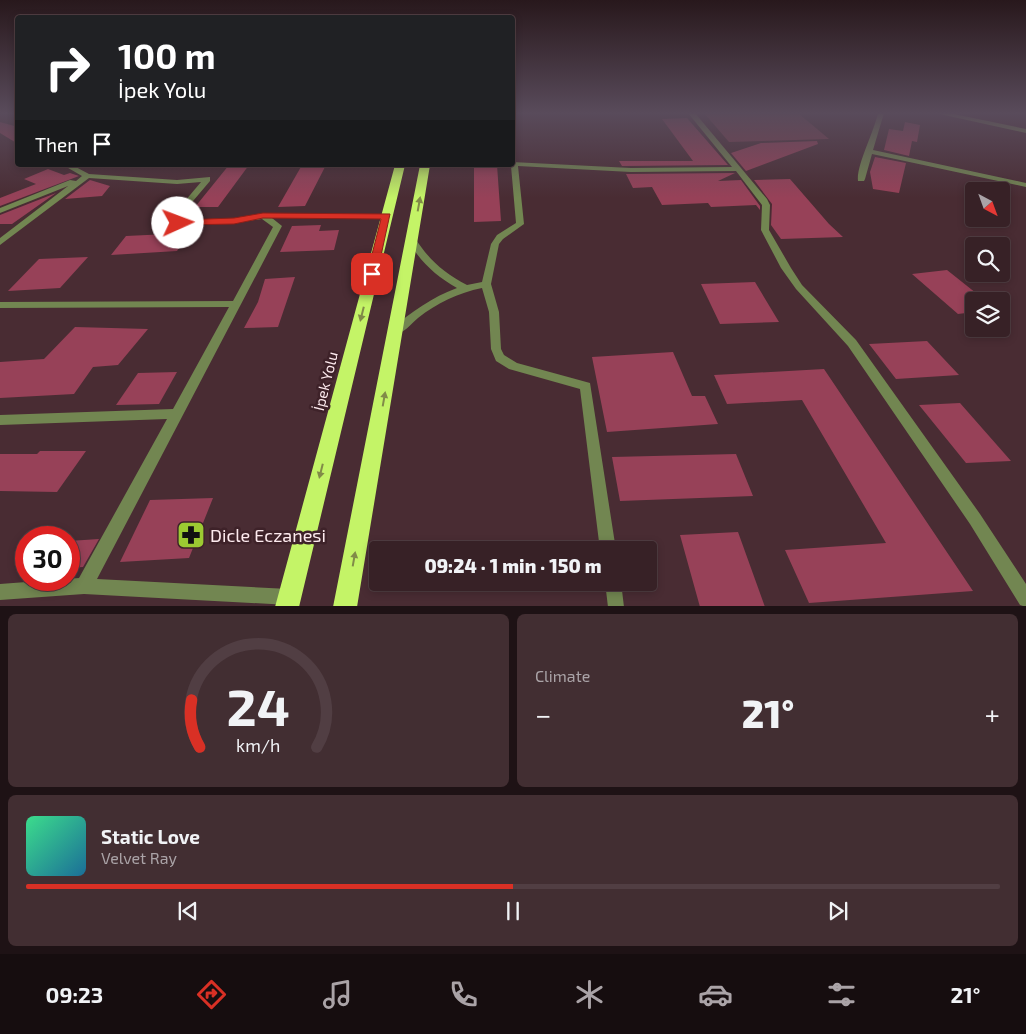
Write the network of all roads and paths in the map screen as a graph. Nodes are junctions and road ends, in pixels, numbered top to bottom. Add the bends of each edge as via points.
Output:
1 (714, 141) edge
2 (873, 141) edge
3 (869, 151) junction
4 (515, 164) edge
5 (70, 167) edge
6 (399, 167) edge
7 (513, 167) edge
8 (736, 169) junction
9 (424, 173) edge
10 (86, 176) junction
11 (861, 179) dead end
12 (1026, 186) edge
13 (0, 211) edge
14 (263, 216) junction
15 (387, 216) junction
16 (412, 240) junction
17 (0, 242) edge
18 (486, 284) junction
19 (464, 288) junction
20 (234, 304) junction
21 (0, 305) edge
22 (396, 331) junction
23 (178, 414) junction
24 (0, 420) edge
25 (607, 541) edge
26 (84, 586) junction
27 (614, 591) edge
28 (0, 592) edge
29 (1026, 599) edge
30 (288, 602) edge
31 (346, 606) edge
32 (616, 606) edge

1 - 8 street
2 - 3 street
3 - 11 street
3 - 12 street
4 - 8 street via 631,170
5 - 10 street
6 - 15 highway, İpek Yolu
7 - 18 street via 520,224 495,244
8 - 29 street via 766,205 765,230 786,268 857,350 975,519
16 -> 9 highway
10 - 13 street
10 - 14 street via 177,182 207,179 178,214 178,223 234,221
10 - 17 street
14 - 15 street
14 - 20 street via 278,226
15 -> 30 highway, İpek Yolu
16 - 19 street via 430,267
16 - 22 highway
18 - 19 street
18 - 25 street via 494,312 496,349 500,358 513,366 586,386
19 - 22 street via 426,306
20 - 21 street
20 - 23 street
31 -> 22 highway
23 - 24 street
23 - 26 street
26 - 28 street
26 - 30 street
27 - 32 street

